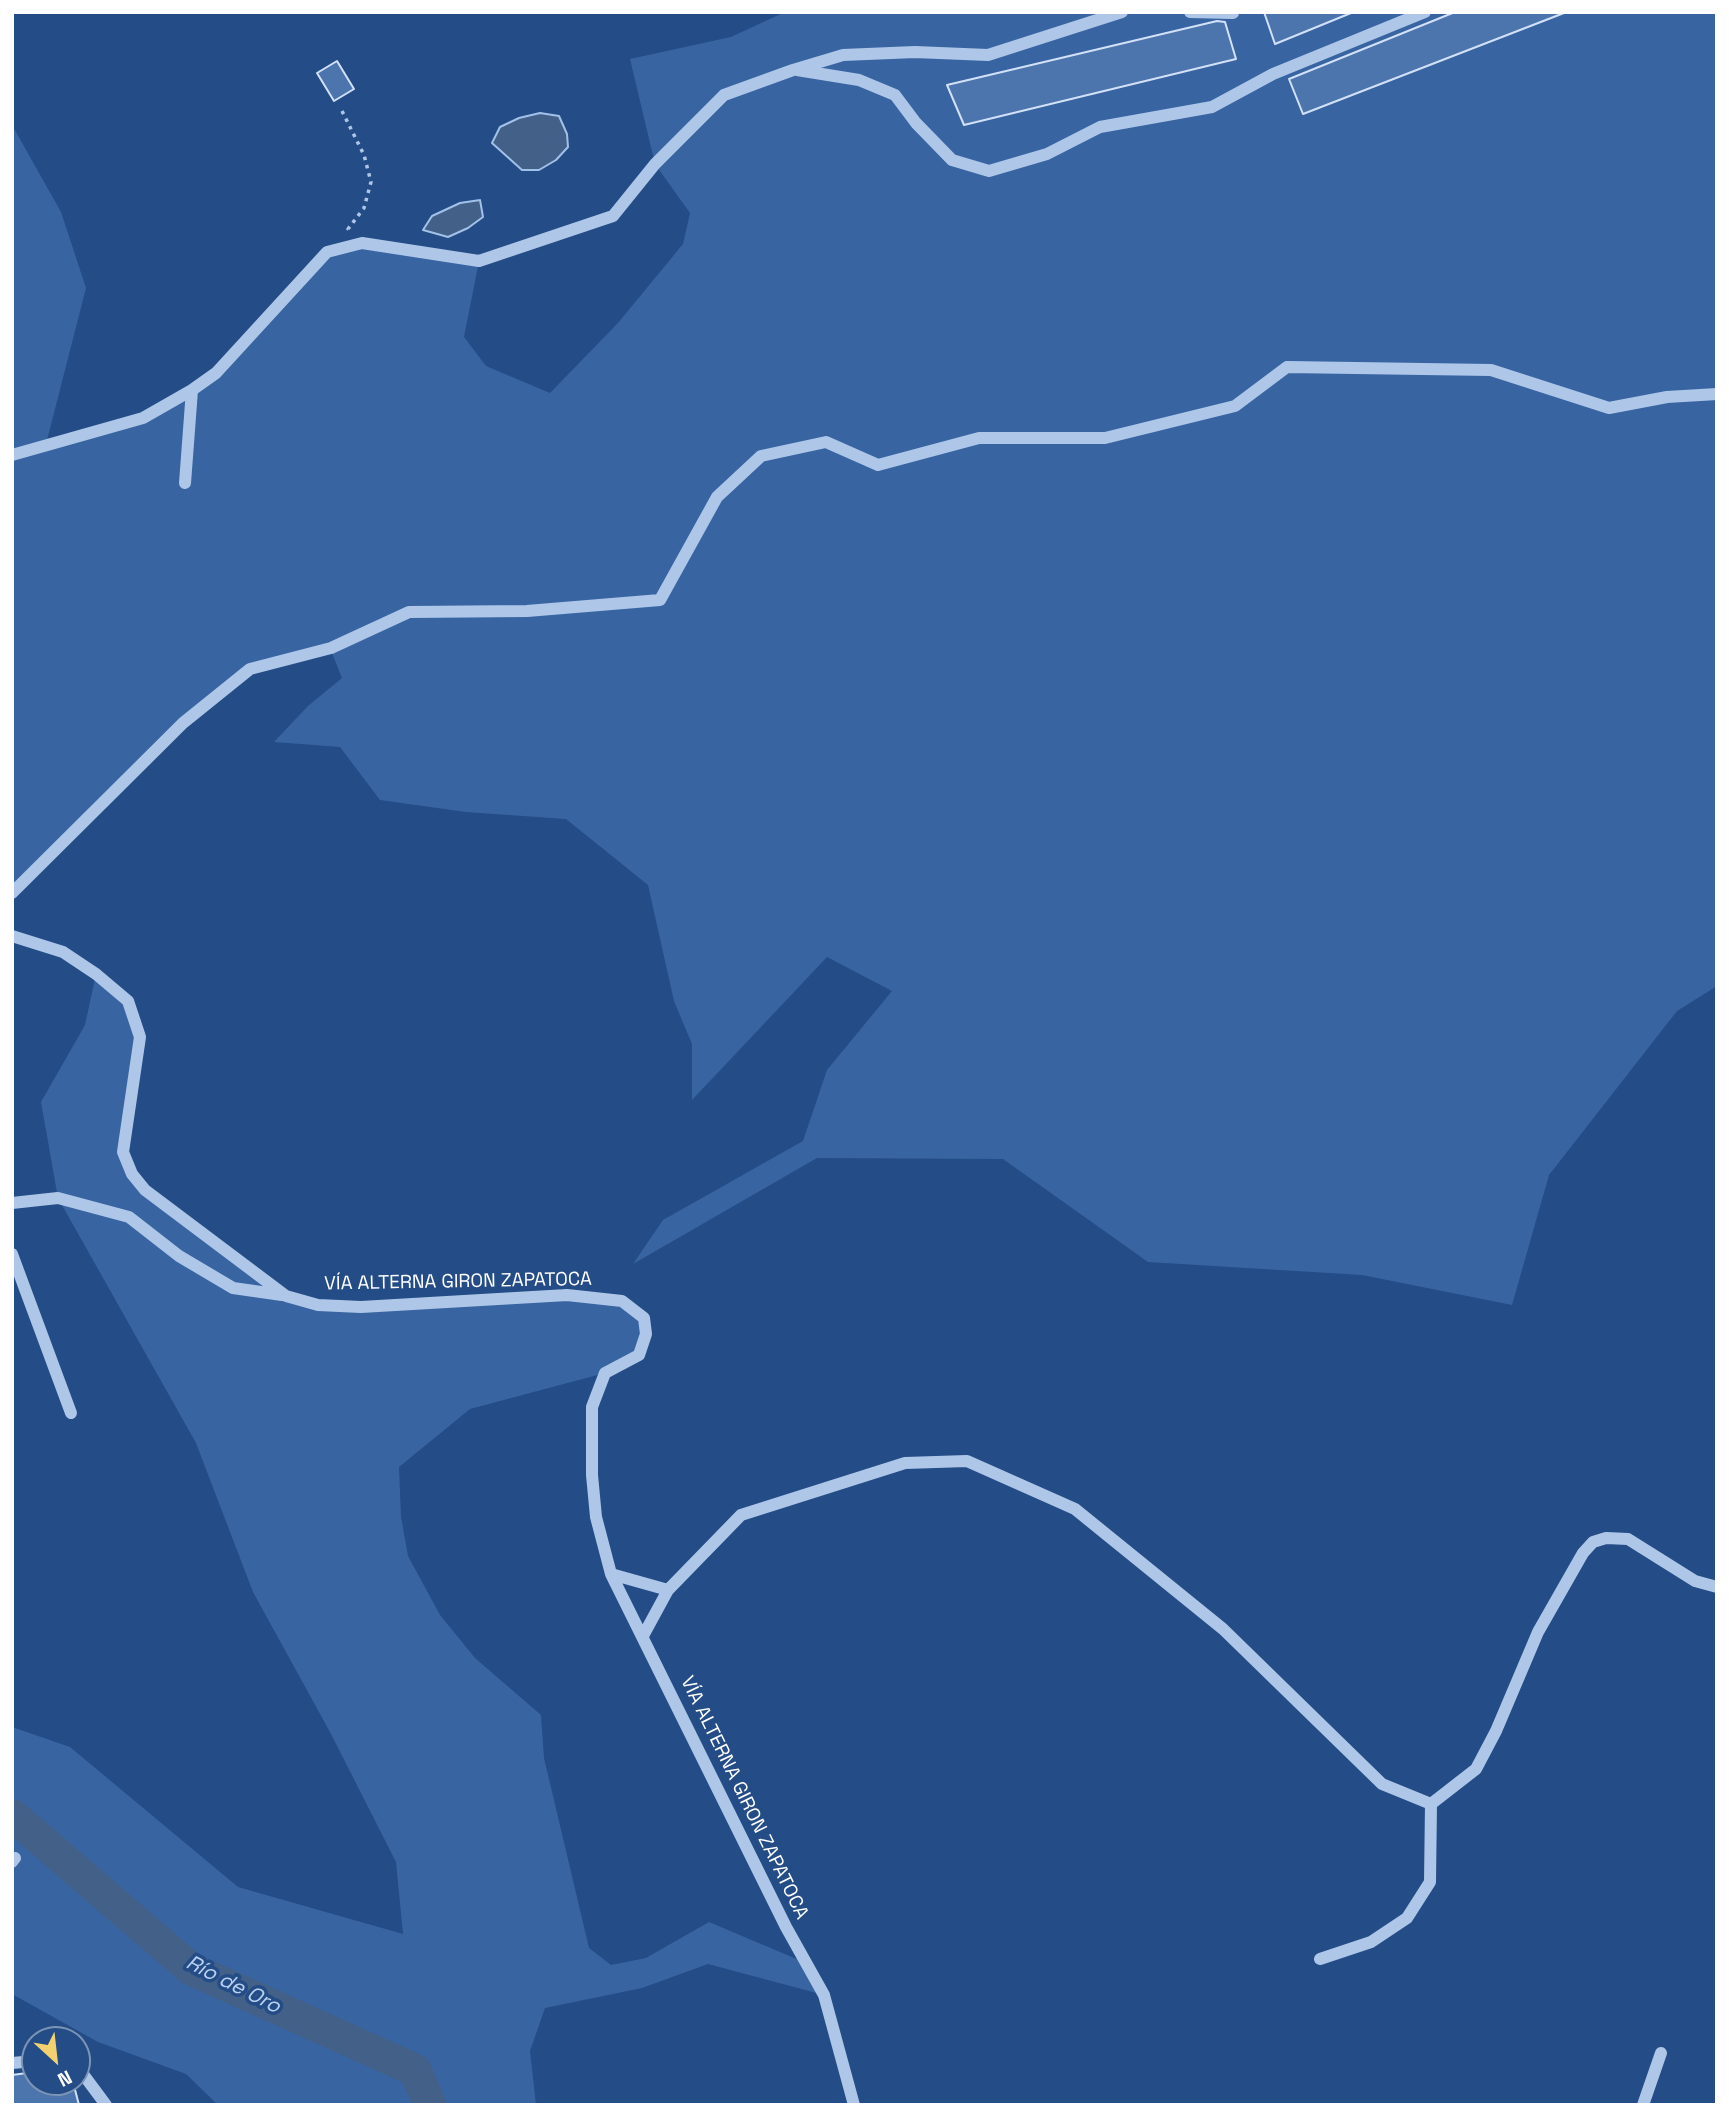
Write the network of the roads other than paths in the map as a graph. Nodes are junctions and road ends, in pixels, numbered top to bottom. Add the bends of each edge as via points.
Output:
1 (1122, 12) edge
2 (1189, 12) edge
3 (1425, 12) edge
4 (1233, 13) edge
5 (793, 70) junction
6 (191, 390) junction
7 (1717, 394) edge
8 (12, 455) edge
9 (185, 483) dead end
10 (12, 893) edge
11 (12, 936) edge
12 (12, 1203) edge
13 (12, 1255) edge
14 (286, 1296) junction
15 (71, 1413) dead end
16 (611, 1574) junction
17 (1717, 1587) edge
18 (668, 1590) junction
19 (643, 1636) junction
20 (1431, 1804) junction
21 (1320, 1959) dead end
22 (1661, 2053) dead end
23 (91, 2085) edge
24 (106, 2105) edge
25 (854, 2105) edge
26 (1643, 2105) edge

1 - 5 street via 988,55 915,51 843,55
2 - 4 street
3 - 5 street via 1273,74 1212,107 1100,127 1047,154 989,171 952,160 895,95 859,80
5 - 6 street via 724,96 655,164 613,216 479,261 362,243 327,252 216,373
6 - 8 street via 143,418
6 - 9 street
7 - 10 street via 1609,408 1491,370 1287,367 1235,406 1105,438 979,438 878,465 826,442 761,456 718,497 660,600 527,611 409,612 331,648 250,669 183,723
11 - 14 street, VÍA ALTERNA GIRON ZAPATOCA via 62,952 128,1001 140,1037 123,1152 132,1174 145,1190
12 - 14 street via 58,1198 129,1217 179,1256 233,1288
13 - 15 street
14 - 16 street, VÍA ALTERNA GIRON ZAPATOCA via 318,1305 361,1307 567,1296 622,1301 644,1318 646,1334 639,1356 605,1373 592,1407 596,1517
16 - 18 street
16 - 19 street, VÍA ALTERNA GIRON ZAPATOCA
17 - 20 street via 1695,1581 1628,1539 1594,1542 1583,1552 1538,1632 1476,1769
18 - 19 street
18 - 20 street via 741,1516 905,1463 967,1461 1075,1509 1223,1629 1382,1784
19 - 25 street, VÍA ALTERNA GIRON ZAPATOCA via 824,1996
20 - 21 street via 1430,1882 1407,1918 1371,1942
22 - 26 street
23 - 24 street

